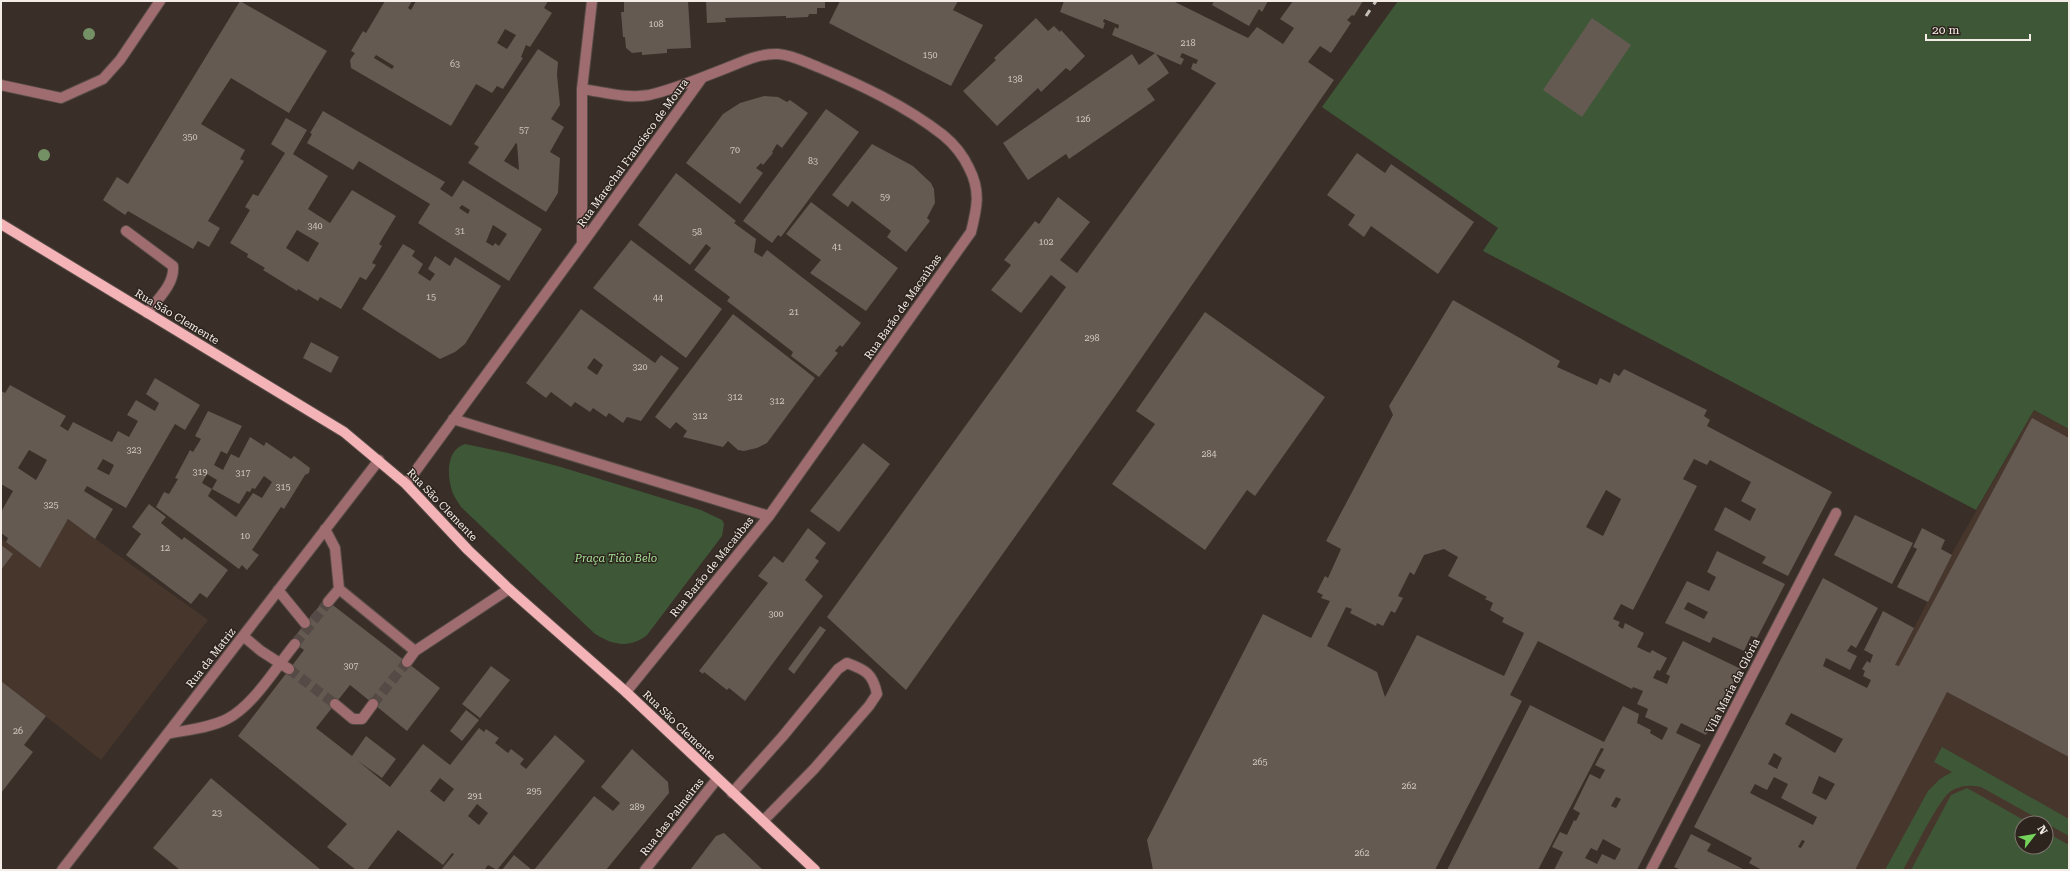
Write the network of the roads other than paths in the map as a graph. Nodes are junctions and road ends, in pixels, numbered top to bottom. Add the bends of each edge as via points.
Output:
1 (160, 1) edge
2 (592, 1) edge
3 (702, 78) junction
4 (1, 85) edge
5 (582, 89) junction
6 (1, 224) edge
7 (126, 231) dead end
8 (582, 244) junction
9 (147, 313) junction
10 (453, 419) junction
11 (379, 460) junction
12 (406, 484) junction
13 (1836, 513) dead end
14 (769, 516) junction
15 (325, 529) junction
16 (509, 588) junction
17 (278, 590) junction
18 (338, 590) junction
19 (328, 602) tunnel mouth
20 (305, 623) dead end
21 (243, 636) junction
22 (295, 644) tunnel mouth
23 (415, 651) junction
24 (407, 662) tunnel mouth
25 (279, 663) junction
26 (289, 669) tunnel mouth
27 (626, 692) junction
28 (335, 704) tunnel mouth
29 (373, 704) tunnel mouth
30 (167, 734) junction
31 (717, 779) junction
32 (732, 794) junction
33 (763, 822) junction
34 (62, 870) edge
35 (645, 870) edge
36 (815, 870) edge
37 (1651, 870) edge

1 - 4 street via 120,60 102,79 61,98
2 - 5 street, Rua Marechal Francisco de Moura
3 - 5 street, Rua Marechal Francisco de Moura via 649,95 632,97
3 - 8 street, Rua Marechal Francisco de Moura
3 - 14 street, Rua Barão de Macaúbas via 758,56 778,54 793,57 849,80 913,114 944,135 959,151 975,182 978,206 971,232
5 - 8 street, Rua Marechal Francisco de Moura
6 - 9 main road, Rua São Clemente
7 - 9 street via 173,266 173,273 165,290
8 - 10 street, Rua Marechal Francisco de Moura
9 - 11 main road, Rua São Clemente via 344,432
10 - 12 street
10 - 14 street
11 - 12 main road, Rua São Clemente
11 - 15 street, Rua da Matriz
12 - 16 main road, Rua São Clemente via 468,550
13 - 37 street, Vila Maria da Glória
14 - 27 street, Rua Barão de Macaúbas
15 - 17 street, Rua da Matriz
15 - 18 street via 335,548
16 - 23 street
16 - 27 main road, Rua São Clemente
17 - 20 street
17 - 21 street, Rua da Matriz
18 - 19 street
18 - 23 street
21 - 25 street
21 - 30 street, Rua da Matriz
22 - 25 street
23 - 24 street
25 - 26 street
25 - 30 street via 242,707 227,719
27 - 31 main road, Rua São Clemente
28 - 29 street via 353,718 362,719
30 - 34 street, Rua da Matriz
31 - 32 main road, Rua São Clemente
31 - 35 street, Rua das Palmeiras
32 - 33 main road, Rua São Clemente
32 - 33 street via 838,669 847,662 863,669 875,681 877,694 814,769
33 - 36 main road, Rua São Clemente

